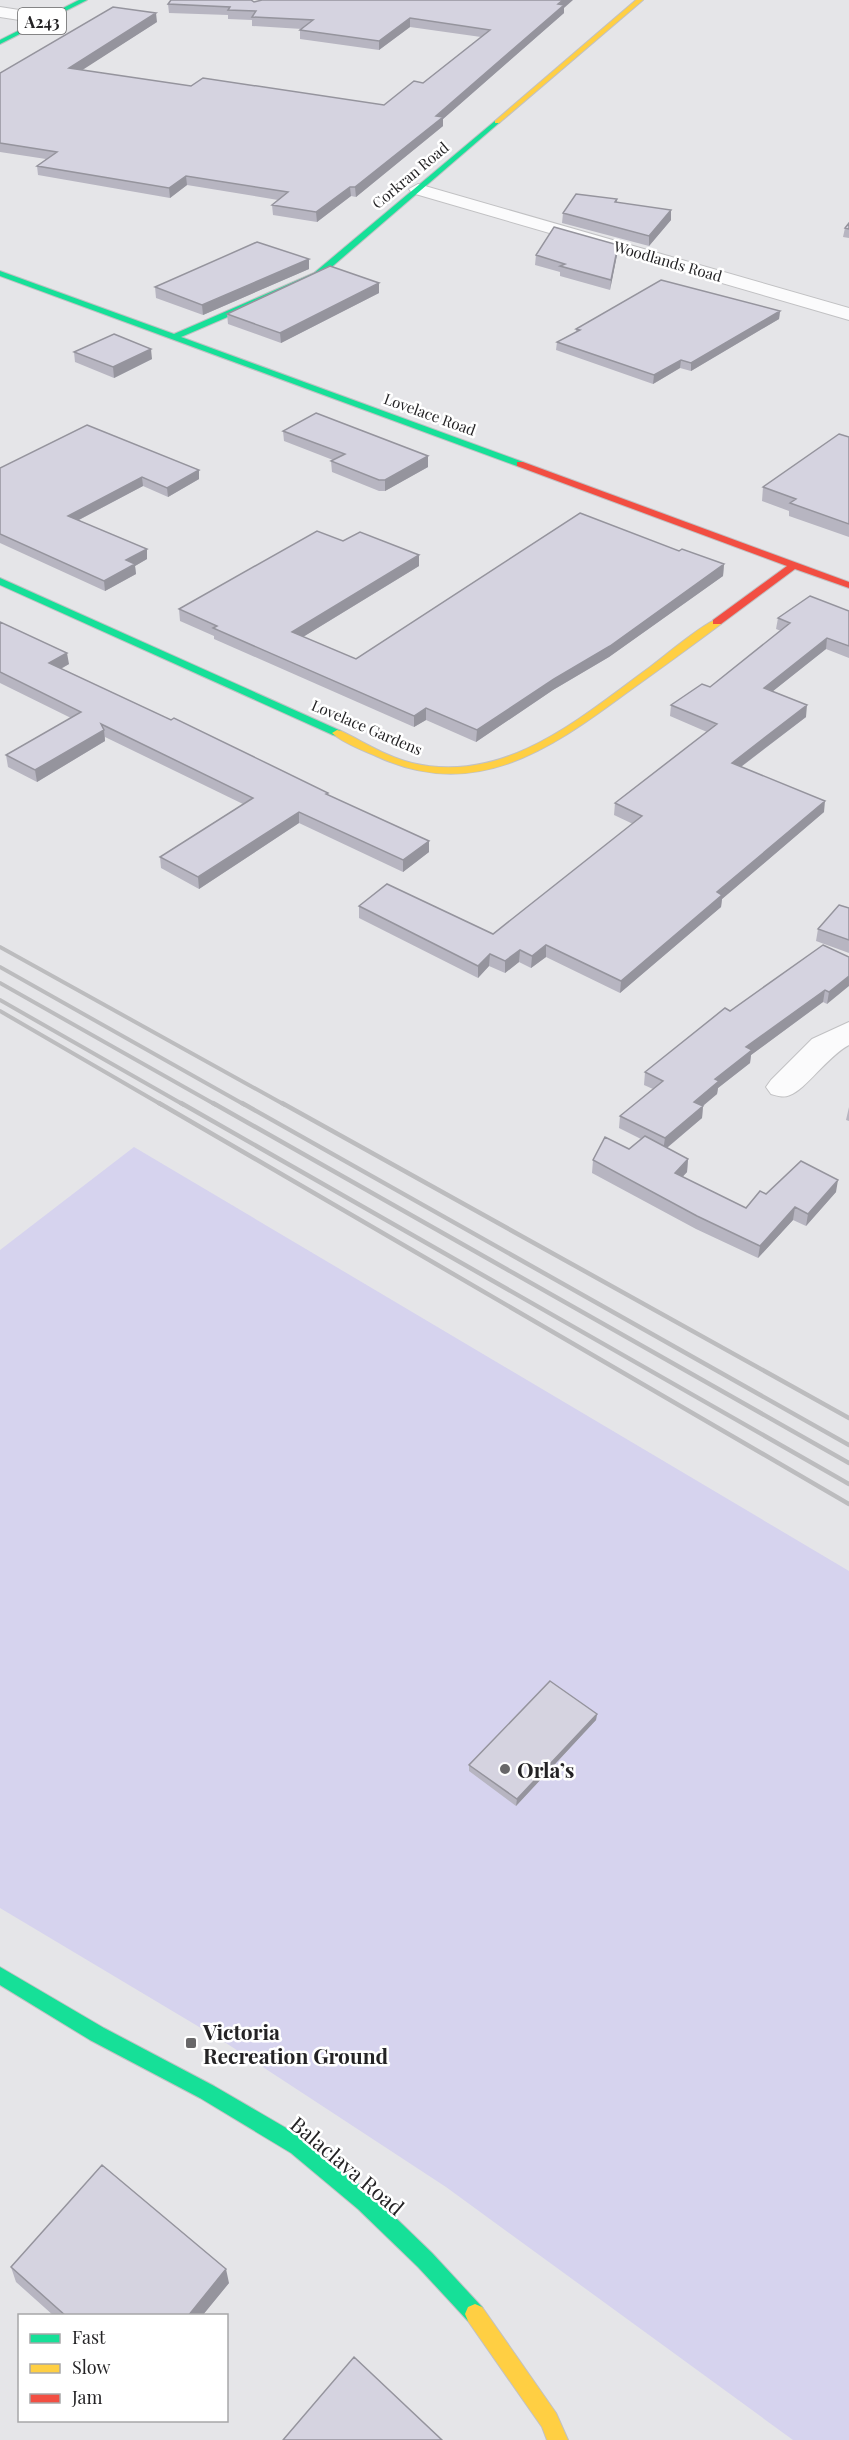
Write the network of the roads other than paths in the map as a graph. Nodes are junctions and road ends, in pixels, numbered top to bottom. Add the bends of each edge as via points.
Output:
1 (84, 0) edge
2 (640, 0) edge
3 (0, 12) edge
4 (45, 19) junction
5 (0, 42) edge
6 (418, 189) junction
7 (0, 273) edge
8 (849, 314) edge
9 (176, 336) junction
10 (794, 565) junction
11 (0, 581) edge
12 (849, 585) edge
13 (849, 1032) edge
14 (782, 1087) dead end
15 (0, 1975) edge
16 (549, 2420) junction
17 (558, 2440) edge
18 (576, 2440) edge

1 - 4 street, A243
2 - 6 street, Corkran Road
3 - 4 street
4 - 5 street, A243
6 - 8 street, Woodlands Road
6 - 9 street, Corkran Road via 317,275
7 - 9 street, Lovelace Road
9 - 10 street, Lovelace Road
10 - 11 street, Lovelace Gardens via 563,736 523,758 485,771 442,772 411,766
10 - 12 street, Lovelace Road
13 - 14 street via 823,1046
15 - 16 street, Balaclava Road via 298,2146 365,2202 482,2322
16 - 17 street, Balaclava Road
16 - 18 street, Balaclava Road

